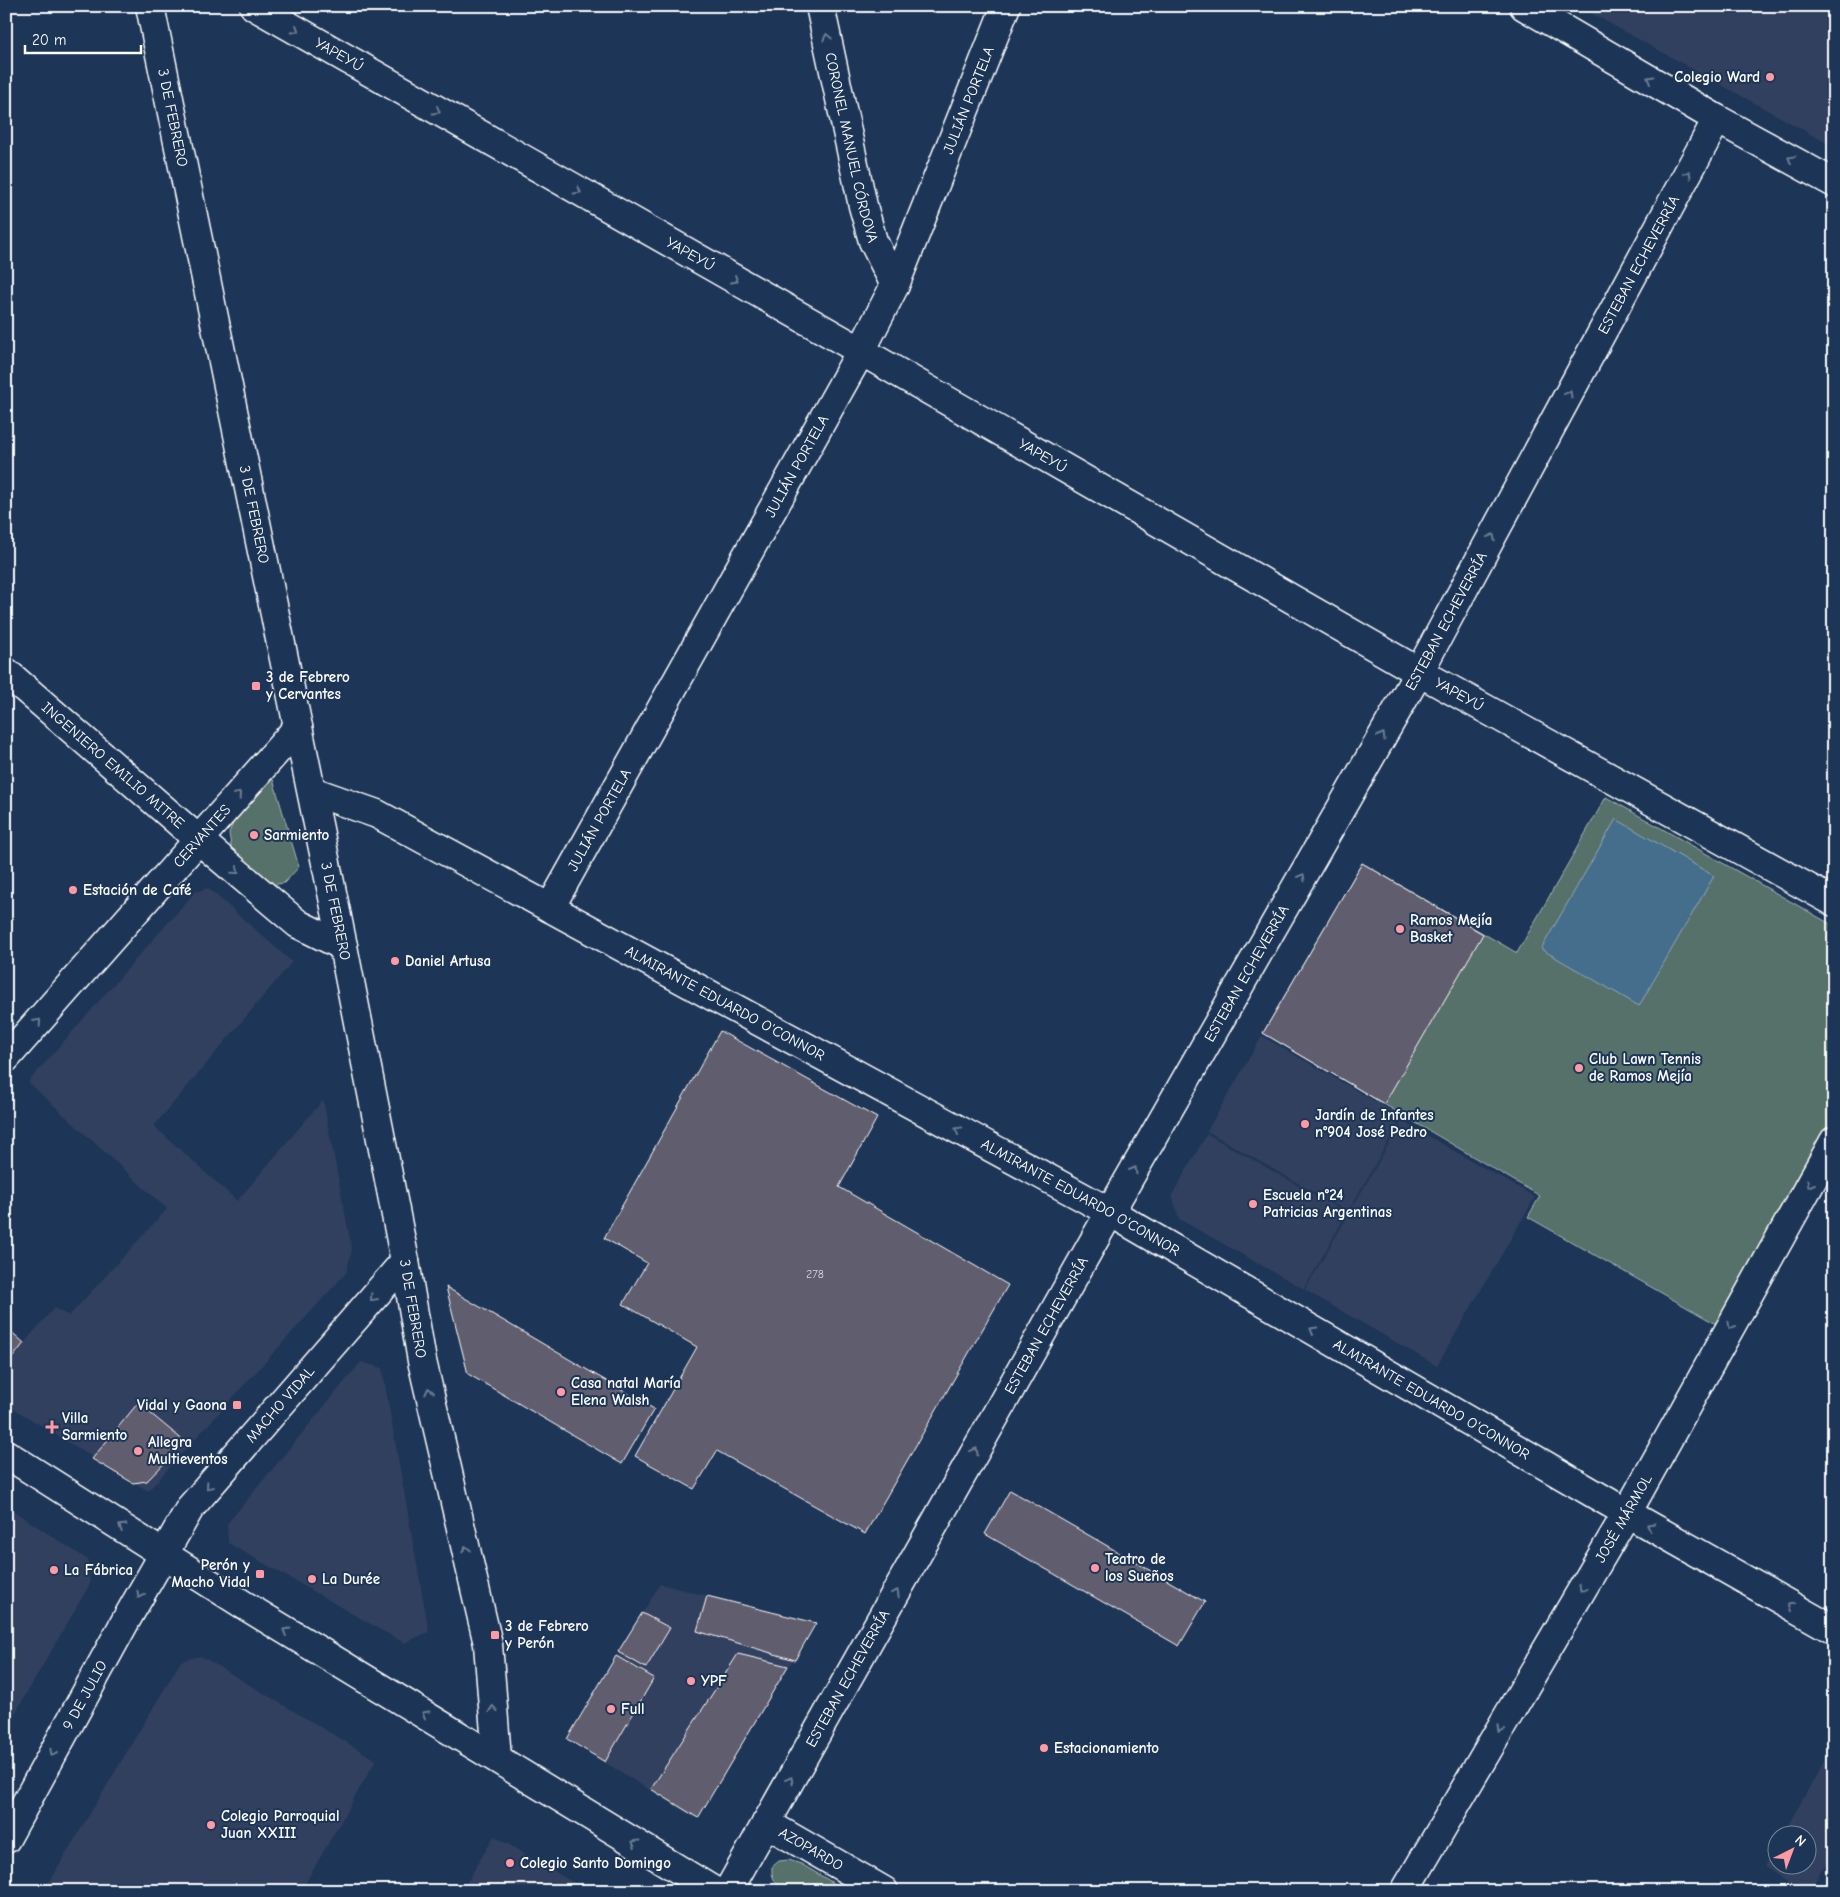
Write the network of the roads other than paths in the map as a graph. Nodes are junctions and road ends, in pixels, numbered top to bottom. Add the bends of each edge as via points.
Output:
1 (150, 6) edge
2 (254, 6) edge
3 (820, 6) edge
4 (1006, 6) edge
5 (1524, 6) edge
6 (1718, 118) junction
7 (1834, 183) edge
8 (895, 285) junction
9 (861, 351) junction
10 (6, 672) edge
11 (1419, 672) junction
12 (298, 727) junction
13 (312, 791) junction
14 (198, 840) junction
15 (1834, 902) edge
16 (550, 908) junction
17 (344, 946) junction
18 (6, 1058) edge
19 (1834, 1141) edge
20 (1110, 1212) junction
21 (405, 1261) junction
22 (6, 1454) edge
23 (1627, 1513) junction
24 (163, 1553) junction
25 (1834, 1630) edge
26 (497, 1758) junction
27 (766, 1822) junction
28 (6, 1840) edge
29 (714, 1891) edge
30 (728, 1891) edge
31 (884, 1891) edge
32 (1405, 1891) edge

1 - 12 street, 3 DE FEBRERO
2 -> 9 street, YAPEYÚ
8 -> 3 street, CORONEL MANUEL CÓRDOVA via 873,241 862,206
4 - 8 street, JULIÁN PORTELA
6 -> 5 street
7 -> 6 street
11 -> 6 street, ESTEBAN ECHEVERRÍA
8 - 9 street, JULIÁN PORTELA
9 - 11 street, YAPEYÚ
9 - 16 street, JULIÁN PORTELA
10 - 14 street, INGENIERO EMILIO MITRE
11 - 15 street, YAPEYÚ
20 -> 11 street, ESTEBAN ECHEVERRÍA
12 - 13 street, 3 DE FEBRERO
14 -> 12 street, CERVANTES
13 - 16 street, ALMIRANTE EDUARDO O'CONNOR via 377,814
13 - 17 street, 3 DE FEBRERO
14 -> 17 street, INGENIERO EMILIO MITRE via 298,924
18 -> 14 street, CERVANTES
20 -> 16 street, ALMIRANTE EDUARDO O'CONNOR
17 - 21 street, 3 DE FEBRERO
19 -> 23 street, JOSÉ MÁRMOL
23 -> 20 street, ALMIRANTE EDUARDO O'CONNOR
27 -> 20 street, ESTEBAN ECHEVERRÍA
21 -> 24 street, MACHO VIDAL via 190,1508
26 -> 21 street, 3 DE FEBRERO via 488,1644 422,1360
24 -> 22 street
25 -> 23 street, ALMIRANTE EDUARDO O'CONNOR
23 -> 32 street, JOSÉ MÁRMOL
26 -> 24 street
24 -> 28 street, 9 DE JULIO
29 -> 26 street
27 - 30 street, ESTEBAN ECHEVERRÍA
27 - 31 street, AZOPARDO

